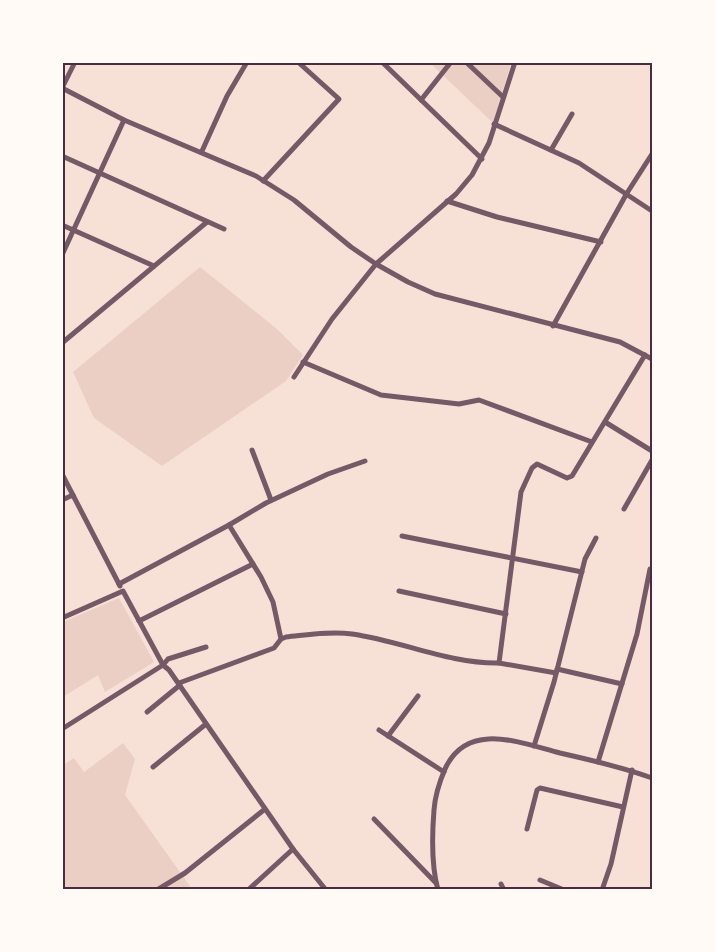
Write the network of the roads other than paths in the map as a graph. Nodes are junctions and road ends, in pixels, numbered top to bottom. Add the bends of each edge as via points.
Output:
1 (75, 62) edge
2 (247, 62) edge
3 (298, 62) edge
4 (382, 62) edge
5 (451, 62) edge
6 (466, 62) edge
7 (515, 62) edge
8 (63, 88) edge
9 (504, 97) junction
10 (421, 100) junction
11 (572, 114) dead end
12 (124, 120) junction
13 (494, 124) junction
14 (551, 150) junction
15 (202, 151) junction
16 (652, 154) edge
17 (62, 156) edge
18 (482, 159) junction
19 (100, 174) junction
20 (263, 180) junction
21 (627, 193) junction
22 (447, 201) junction
23 (652, 212) edge
24 (207, 222) junction
25 (62, 225) edge
26 (224, 229) dead end
27 (73, 230) junction
28 (601, 242) junction
29 (62, 255) edge
30 (376, 264) junction
31 (154, 266) junction
32 (553, 326) junction
33 (62, 343) edge
34 (645, 355) junction
35 (652, 359) edge
36 (304, 362) junction
37 (294, 377) dead end
38 (605, 422) junction
39 (592, 442) junction
40 (252, 450) dead end
41 (652, 451) edge
42 (652, 460) edge
43 (365, 461) dead end
44 (62, 474) edge
45 (73, 495) junction
46 (62, 500) edge
47 (271, 500) junction
48 (624, 509) dead end
49 (229, 525) junction
50 (402, 536) dead end
51 (596, 538) dead end
52 (513, 559) junction
53 (253, 564) junction
54 (650, 569) dead end
55 (582, 572) junction
56 (119, 584) junction
57 (399, 590) dead end
58 (123, 591) junction
59 (506, 614) junction
60 (62, 618) edge
61 (139, 621) junction
62 (281, 639) junction
63 (206, 647) dead end
64 (499, 663) junction
65 (163, 665) junction
66 (557, 671) junction
67 (179, 684) junction
68 (622, 684) junction
69 (418, 696) dead end
70 (147, 712) dead end
71 (206, 724) junction
72 (62, 729) edge
73 (379, 730) dead end
74 (388, 736) junction
75 (534, 746) junction
76 (598, 762) junction
77 (153, 768) dead end
78 (632, 770) junction
79 (444, 772) junction
80 (652, 778) edge
81 (623, 807) junction
82 (265, 809) junction
83 (374, 819) dead end
84 (527, 829) dead end
85 (293, 849) junction
86 (540, 880) dead end
87 (437, 887) edge
88 (158, 890) edge
89 (248, 890) edge
90 (326, 890) edge
91 (564, 890) edge
92 (602, 890) edge

1 - 8 street
2 - 15 street via 227,96
3 - 20 street via 339,99
4 - 10 street
5 - 10 street
6 - 9 street
7 - 9 street
8 - 12 street
9 - 13 street
10 - 18 street
11 - 14 street
12 - 15 street
12 - 19 street
13 - 14 street
13 - 18 street
14 - 21 street
15 - 20 street
16 - 21 street
17 - 19 street
18 - 22 street via 463,186
19 - 24 street
19 - 27 street
20 - 30 street
21 - 23 street
21 - 28 street
22 - 28 street via 497,217
22 - 30 street
24 - 26 street
24 - 31 street
25 - 27 street
27 - 29 street
27 - 31 street
28 - 32 street
30 - 32 street via 436,294
30 - 36 street via 332,319
31 - 33 street
32 - 34 street via 620,342
34 - 35 street
34 - 38 street
36 - 37 street
36 - 39 street via 381,395 459,404 479,400
38 - 39 street
38 - 41 street
39 - 52 street via 572,476 567,478 537,464 532,468 521,492
40 - 47 street
42 - 48 street
43 - 47 street
44 - 45 street
45 - 46 street
45 - 56 street
47 - 49 street
49 - 53 street
49 - 56 street
50 - 52 street
51 - 55 street
52 - 55 street
52 - 59 street
53 - 61 street
53 - 62 street via 273,602
54 - 68 street via 637,634
55 - 66 street
56 - 58 street
57 - 59 street
58 - 60 street
58 - 61 street
59 - 64 street
61 - 65 street
62 - 64 street via 351,634 420,648 450,658 482,664
62 - 67 street via 274,648
63 - 65 street via 168,659
64 - 66 street
65 - 67 street
65 - 72 street
66 - 68 street
66 - 75 street
67 - 70 street
67 - 71 street
68 - 76 street
69 - 74 street
71 - 77 street
71 - 82 street
73 - 74 street
74 - 79 street
75 - 76 street
75 - 79 street via 495,738 476,740 458,750
76 - 78 street
78 - 80 street
78 - 81 street
79 - 87 street via 438,784 433,815
81 - 84 street via 540,788
81 - 92 street
82 - 85 street
82 - 88 street via 185,873
83 - 87 street
85 - 89 street
85 - 90 street
86 - 91 street

